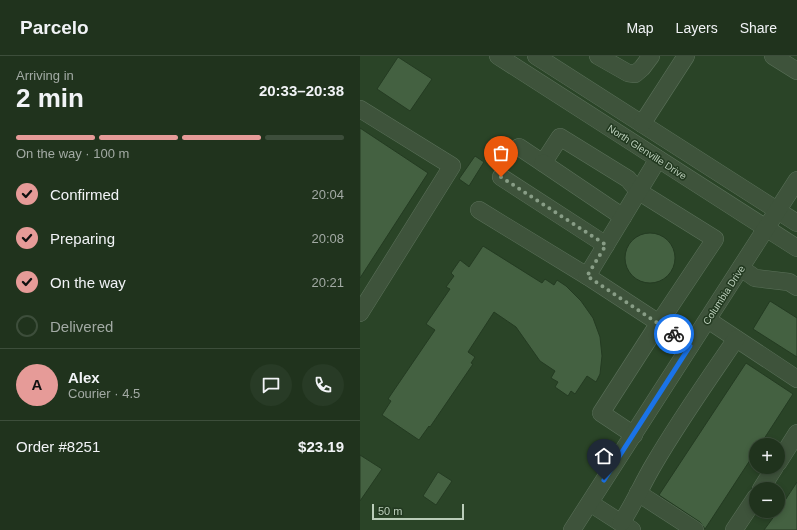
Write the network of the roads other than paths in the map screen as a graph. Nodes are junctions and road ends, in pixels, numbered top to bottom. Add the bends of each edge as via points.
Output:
1 (498, 56) edge
2 (536, 56) edge
3 (598, 56) edge
4 (651, 56) edge
5 (686, 56) edge
6 (773, 56) edge
7 (797, 71) edge
8 (565, 74) junction
9 (554, 92) junction
10 (360, 109) edge
11 (642, 124) junction
12 (519, 147) dead end
13 (658, 159) junction
14 (542, 163) junction
15 (501, 177) dead end
16 (797, 182) edge
17 (638, 191) junction
18 (479, 210) dead end
19 (778, 211) junction
20 (622, 217) junction
21 (797, 223) edge
22 (767, 228) junction
23 (606, 245) junction
24 (797, 248) edge
25 (741, 268) junction
26 (587, 276) junction
27 (797, 287) edge
28 (360, 313) edge
29 (708, 320) junction
30 (659, 324) junction
31 (736, 339) junction
32 (690, 346) junction
33 (797, 379) edge
34 (797, 433) edge
35 (634, 434) junction
36 (785, 451) edge
37 (638, 493) junction
38 (590, 502) junction
39 (749, 508) edge
40 (627, 528) edge
41 (572, 530) edge
42 (696, 530) edge
43 (734, 530) edge

1 - 9 street, North Glenville Drive
2 - 8 street, North Glenville Drive
3 - 4 street via 628,73 635,74
5 - 11 street
6 - 7 street
8 - 9 street
8 - 11 street, North Glenville Drive
9 - 13 street, North Glenville Drive
10 - 28 street via 452,166
11 - 19 street, North Glenville Drive
12 - 14 street
13 - 17 street
13 - 22 street, North Glenville Drive
14 - 17 street via 560,137 628,180
14 - 20 street
15 - 23 street
16 - 19 street, Columbia Drive
17 - 20 street
17 - 30 street via 715,239
18 - 26 street
19 - 21 street, North Glenville Drive
19 - 22 street, Columbia Drive
20 - 23 street
22 - 24 street, North Glenville Drive
22 - 25 street, Columbia Drive
23 - 26 street
25 - 27 street via 755,278 789,282
25 - 29 street, Columbia Drive
26 - 30 street
29 - 31 street
29 - 32 street, Columbia Drive
30 - 32 street
30 - 35 street via 601,413
31 - 33 street
31 - 37 street via 672,434
32 - 35 street, Columbia Drive
34 - 36 street
35 - 38 street, Columbia Drive
37 - 40 street
37 - 42 street
38 - 40 street
38 - 41 street, Columbia Drive
39 - 43 street

